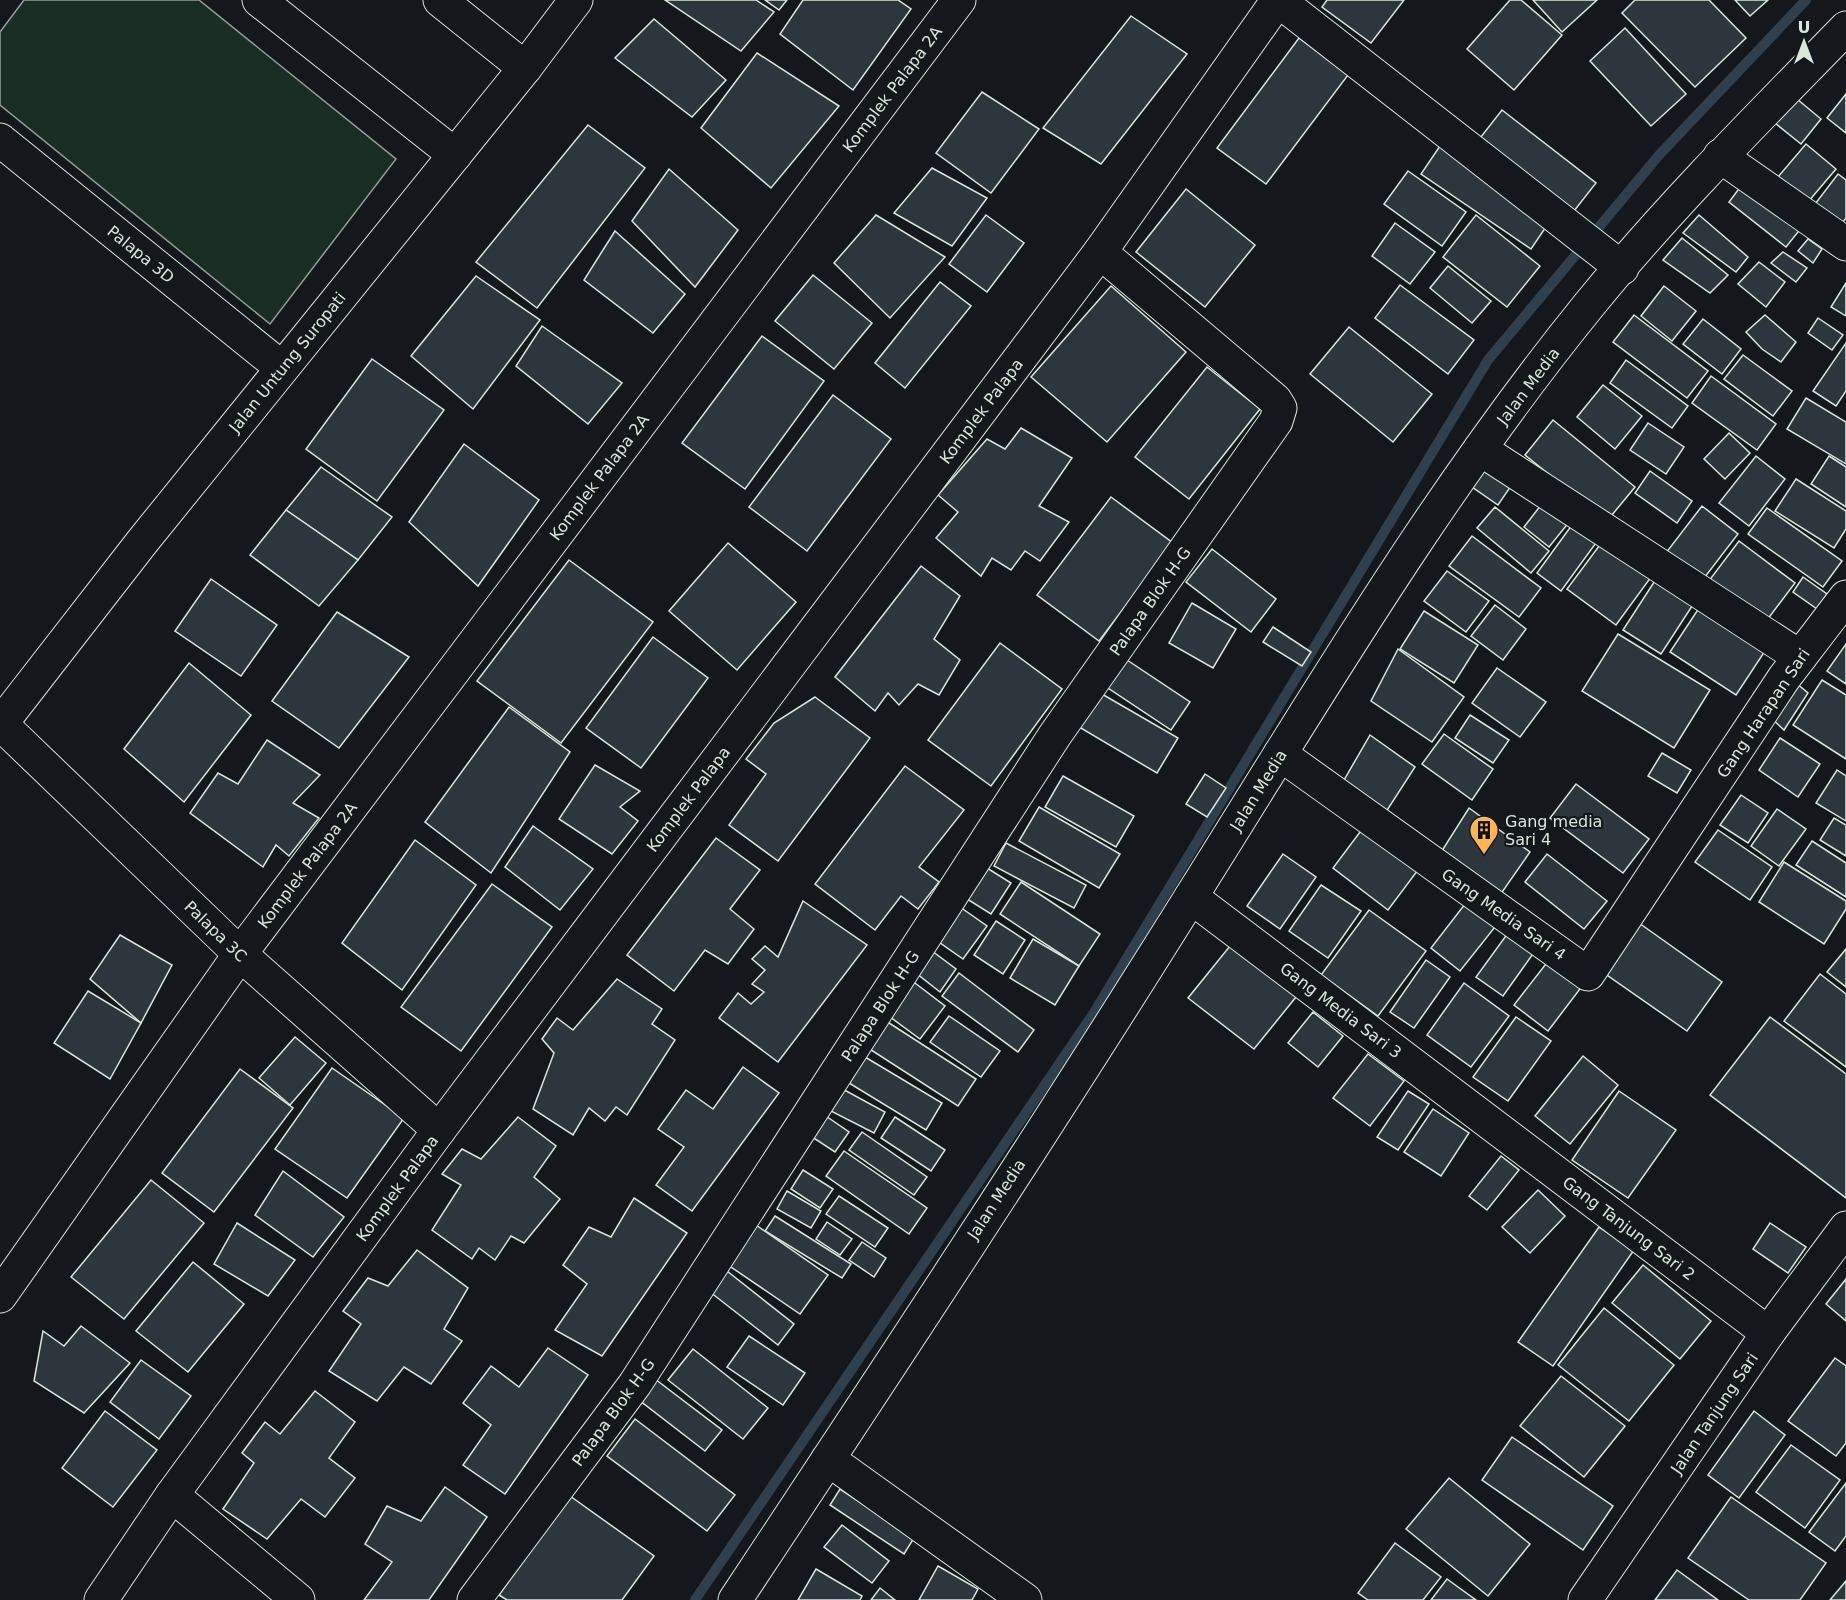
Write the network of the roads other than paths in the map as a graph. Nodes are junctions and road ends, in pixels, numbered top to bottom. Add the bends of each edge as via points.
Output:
1 (259, 0) edge
2 (440, 0) edge
3 (576, 0) edge
4 (959, 0) edge
5 (1278, 0) edge
6 (1846, 28) edge
7 (525, 68) junction
8 (0, 140) edge
9 (455, 155) junction
10 (1720, 156) junction
11 (1846, 244) edge
12 (1100, 252) junction
13 (1618, 265) junction
14 (282, 368) junction
15 (1480, 449) junction
16 (1846, 597) edge
17 (1800, 657) junction
18 (0, 724) edge
19 (1280, 754) junction
20 (1684, 831) joint
21 (1191, 897) junction
22 (240, 954) junction
23 (1490, 1123) joint
24 (439, 1130) junction
25 (1846, 1228) edge
26 (0, 1296) edge
27 (1768, 1333) junction
28 (828, 1459) junction
29 (172, 1495) junction
30 (101, 1600) edge
31 (298, 1600) edge
32 (474, 1600) edge
33 (735, 1600) edge
34 (1025, 1600) edge
35 (1585, 1600) edge

1 - 9 street
2 - 7 street
3 - 7 street, Jalan Untung Suropati
4 - 22 street, Komplek Palapa 2A
5 - 12 street, Komplek Palapa
5 - 13 street
6 - 10 street, Jalan Media
7 - 9 street, Jalan Untung Suropati
8 - 14 street, Palapa 3D
9 - 14 street, Jalan Untung Suropati
10 - 11 street
10 - 13 street, Jalan Media
12 - 24 street, Komplek Palapa
12 - 32 street, Palapa Blok H-G via 1275,400 1280,408 1276,422 1055,735 635,1383
13 - 15 street, Jalan Media
14 - 18 street, Jalan Untung Suropati
15 - 17 street
15 - 19 street, Jalan Media
16 - 17 street, Gang Harapan Sari
17 - 20 street, Gang Harapan Sari
18 - 22 street, Palapa 3C
19 - 20 street, Gang Media Sari 4 via 1588,974
19 - 21 street, Jalan Media
21 - 23 street, Gang Media Sari 3
21 - 28 street, Jalan Media
22 - 24 street, Palapa 3C
22 - 26 street, Komplek Palapa 2A
23 - 27 street, Gang Tanjung Sari 2
24 - 29 street, Komplek Palapa
25 - 27 street, Jalan Tanjung Sari
27 - 35 street, Jalan Tanjung Sari
28 - 33 street, Jalan Media
28 - 34 street
29 - 30 street, Komplek Palapa
29 - 31 street

